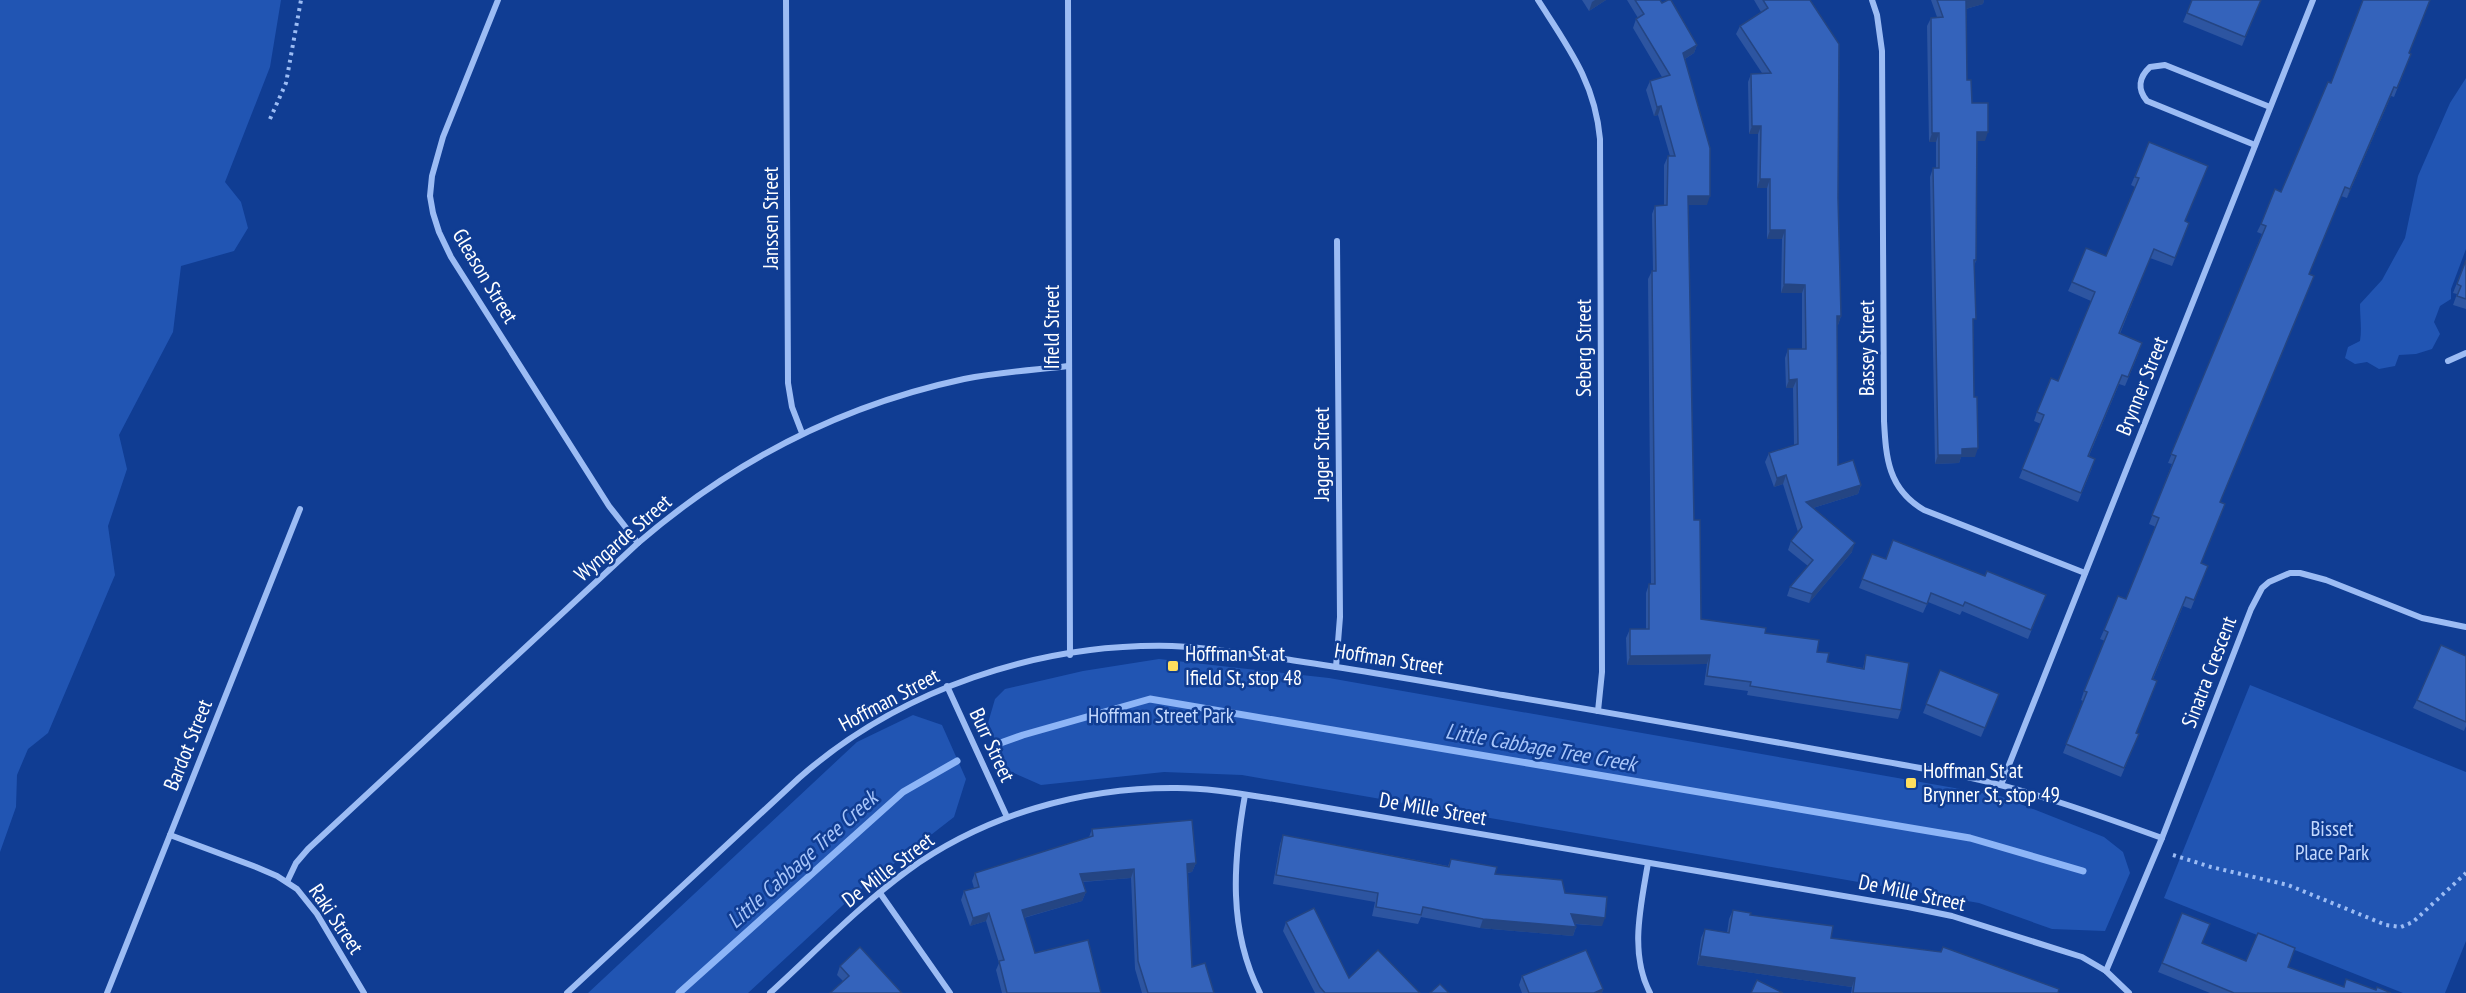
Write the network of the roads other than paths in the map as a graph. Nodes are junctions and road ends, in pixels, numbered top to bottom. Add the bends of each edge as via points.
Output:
1 (498, 0) edge
2 (786, 0) edge
3 (1068, 0) edge
4 (1538, 0) edge
5 (1872, 0) edge
6 (2313, 0) edge
7 (2270, 107) junction
8 (2255, 145) junction
9 (1337, 241) dead end
10 (2466, 353) edge
11 (2448, 360) dead end
12 (1068, 366) junction
13 (802, 433) junction
14 (300, 509) dead end
15 (638, 543) junction
16 (2085, 573) junction
17 (2466, 627) edge
18 (1070, 655) junction
19 (1336, 667) junction
20 (947, 686) junction
21 (1598, 711) junction
22 (2001, 785) junction
23 (1245, 795) junction
24 (1007, 817) junction
25 (170, 836) junction
26 (2162, 838) junction
27 (1647, 863) junction
28 (287, 882) junction
29 (880, 893) junction
30 (2106, 970) junction
31 (106, 993) edge
32 (364, 993) edge
33 (567, 993) edge
34 (770, 993) edge
35 (950, 993) edge
36 (1260, 993) edge
37 (1650, 993) edge
38 (2129, 993) edge

1 - 15 street, Gleason Street via 437,154 430,196 433,213 451,257 609,506
2 - 13 street, Janssen Street via 788,383
3 - 12 street, Ifield Street
4 - 21 street, Seberg Street via 1588,83 1600,139 1602,672
5 - 16 street, Bassey Street via 1882,51 1887,462 1905,495 1924,510
6 - 7 street, Brynner Street
7 - 8 street, Brynner Street
7 - 8 street via 2165,65 2150,67 2142,77 2140,89 2147,101
8 - 16 street, Brynner Street
9 - 19 street, Jagger Street via 1340,617
10 - 11 street
12 - 13 street, Wyngarde Street via 1007,372 935,386 846,414
12 - 18 street, Ifield Street
13 - 15 street, Wyngarde Street via 681,508
14 - 25 street, Bardot Street
15 - 28 street, Wyngarde Street via 308,849
16 - 22 street, Brynner Street
17 - 26 street, Sinatra Crescent via 2422,618 2314,576 2290,573 2269,582 2251,609
18 - 19 street, Hoffman Street via 1175,646
18 - 20 street, Hoffman Street via 990,672
19 - 21 street, Hoffman Street
20 - 24 street, Burr Street
20 - 33 street, Hoffman Street via 865,727 829,751
21 - 22 street, Hoffman Street
22 - 26 street, Hoffman Street
23 - 24 street, De Mille Street via 1179,788 1138,789 1050,804
23 - 27 street, De Mille Street
23 - 36 street via 1235,908 1244,956
24 - 29 street, De Mille Street via 938,851
25 - 28 street, Raki Street
25 - 31 street, Bardot Street
26 - 30 street, Sinatra Crescent
27 - 30 street, De Mille Street via 1952,916 2077,955
27 - 37 street via 1638,954
28 - 32 street, Raki Street via 316,914
29 - 34 street, De Mille Street
29 - 35 street
30 - 38 street, De Mille Street

